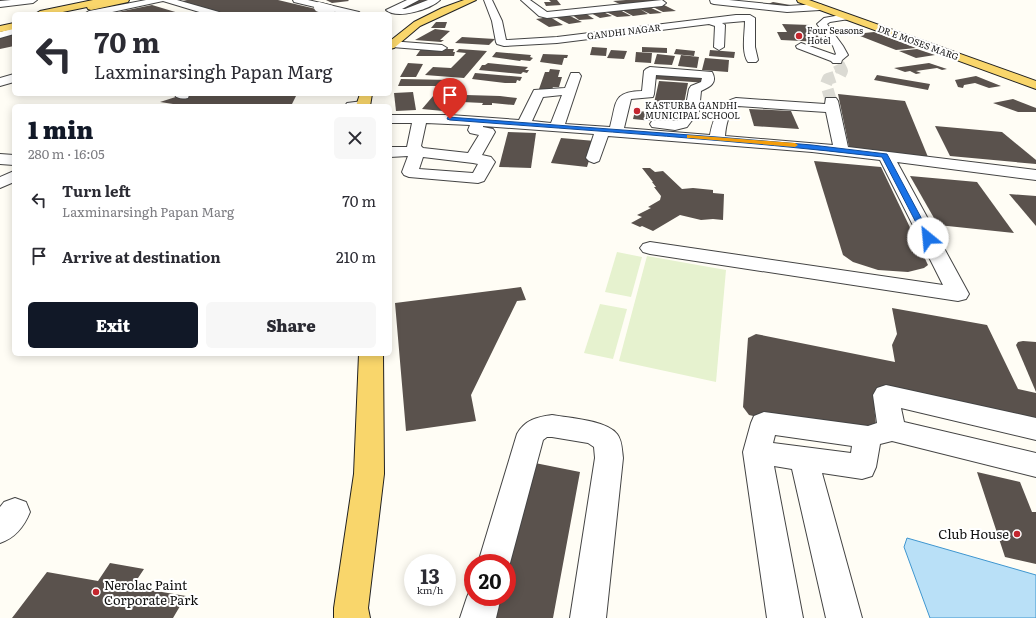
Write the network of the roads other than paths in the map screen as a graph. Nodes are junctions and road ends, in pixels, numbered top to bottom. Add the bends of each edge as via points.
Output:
1 (33, 0) edge
2 (116, 0) edge
3 (125, 0) edge
4 (134, 0) edge
5 (159, 0) edge
6 (167, 0) edge
7 (291, 0) edge
8 (415, 0) edge
9 (436, 0) edge
10 (472, 0) edge
11 (488, 0) edge
12 (525, 0) edge
13 (801, 0) edge
14 (714, 1) dead end
15 (104, 2) edge
16 (662, 3) dead end
17 (818, 3) edge
18 (0, 4) edge
19 (51, 12) edge
20 (60, 12) edge
21 (68, 12) edge
22 (79, 12) edge
23 (100, 12) edge
24 (209, 12) edge
25 (339, 12) edge
26 (347, 12) edge
27 (846, 16) junction
28 (392, 18) edge
29 (824, 19) junction
30 (710, 21) junction
31 (12, 23) edge
32 (417, 24) junction
33 (866, 24) junction
34 (0, 26) edge
35 (12, 32) edge
36 (0, 35) edge
37 (938, 42) junction
38 (392, 44) edge
39 (922, 44) junction
40 (392, 45) edge
41 (801, 46) dead end
42 (719, 47) dead end
43 (442, 48) dead end
44 (752, 60) dead end
45 (575, 76) dead end
46 (1036, 77) edge
47 (12, 79) edge
48 (0, 82) edge
49 (1036, 85) edge
50 (570, 91) junction
51 (642, 95) junction
52 (639, 110) dead end
53 (420, 118) junction
54 (392, 119) edge
55 (478, 121) junction
56 (524, 124) junction
57 (632, 126) junction
58 (565, 130) junction
59 (609, 130) junction
60 (717, 138) junction
61 (841, 150) junction
62 (392, 152) edge
63 (417, 152) junction
64 (885, 155) junction
65 (473, 158) junction
66 (594, 158) dead end
67 (0, 159) edge
68 (12, 160) edge
69 (1036, 175) edge
70 (12, 177) edge
71 (0, 183) edge
72 (650, 248) dead end
73 (371, 356) edge
74 (1036, 429) edge
75 (880, 433) junction
76 (757, 452) junction
77 (804, 459) junction
78 (1036, 465) edge
79 (497, 554) edge
80 (481, 606) edge
81 (349, 615) edge
82 (478, 618) edge
83 (588, 618) edge
84 (785, 618) edge
85 (844, 618) edge

1 - 18 street
2 - 15 main road
3 - 15 main road
4 - 22 main road
5 - 23 street
6 - 24 street
7 - 25 street, bridge
7 - 26 street via 317,8
8 - 9 street via 392,10 406,12
10 - 32 main road
11 - 30 street, GANDHI NAGAR via 497,21 501,42 504,43 557,40
12 - 16 street via 547,15
13 - 17 main road, DR E MOSES MARG
14 - 17 street via 787,9
15 - 19 main road
15 - 20 main road
15 - 21 main road
17 - 27 main road, DR E MOSES MARG
17 - 37 main road, DR E MOSES MARG
27 - 29 street
27 - 33 main road, DR E MOSES MARG
28 - 32 street
29 - 33 street via 843,26
29 - 41 street via 822,25 842,55 837,60
30 - 42 street via 720,25
30 - 44 street, GANDHI NAGAR via 750,18
31 - 34 main road
32 - 38 main road
33 - 39 main road, DR E MOSES MARG
35 - 36 street
37 - 39 main road
37 - 46 main road, DR E MOSES MARG
39 - 49 main road, DR E MOSES MARG
40 - 43 street
45 - 50 street
47 - 48 street
50 - 56 street via 538,93
50 - 58 street
51 - 52 street
51 - 57 street via 648,94 652,70 708,75 708,84 695,89 692,111 681,125
51 - 59 street via 625,97
53 - 54 street
53 - 55 street
53 - 63 street via 414,146
55 - 56 street
55 - 65 street via 475,130 488,132
56 - 58 street
57 - 59 street
57 - 60 street
58 - 59 street
59 - 66 street
60 - 61 street
60 - 61 street via 724,112 736,102 831,105
61 - 64 street
62 - 63 street
63 - 65 street
63 - 65 street via 410,169 410,172 415,174 478,178 488,162
64 - 69 street
64 - 72 street via 958,294
67 - 68 street
70 - 71 street
73 - 81 main road via 369,474
74 - 75 street via 886,395
75 - 76 street via 764,423
75 - 77 street via 862,467
75 - 78 street
76 - 77 street
76 - 84 street
77 - 85 street
79 - 83 street via 531,434 541,427 552,426 594,433 607,441 610,458
80 - 82 street

